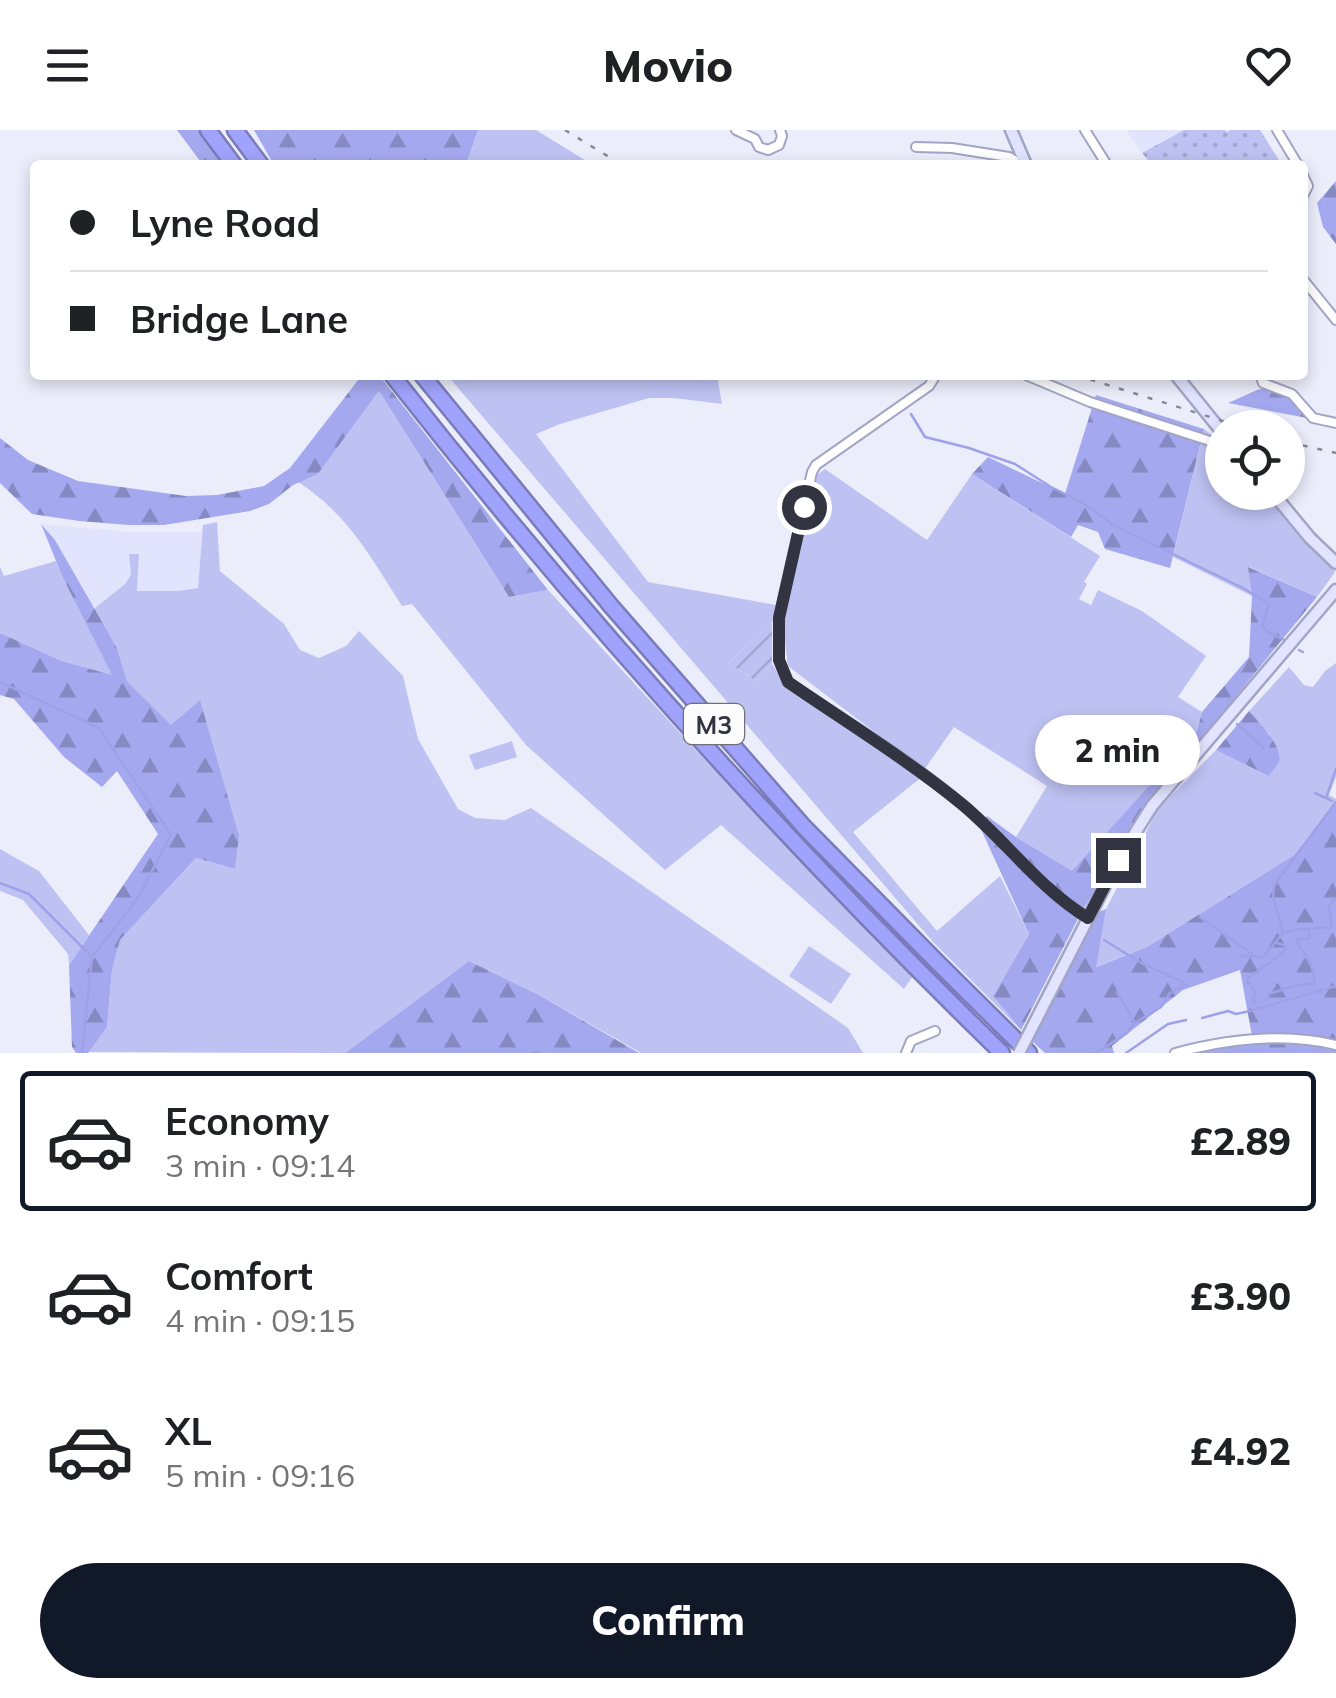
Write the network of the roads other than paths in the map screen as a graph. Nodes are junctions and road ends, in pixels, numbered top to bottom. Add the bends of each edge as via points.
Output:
1 (208, 130) edge
2 (236, 130) edge
3 (736, 130) edge
4 (780, 130) edge
5 (1085, 130) edge
6 (1277, 130) edge
7 (1014, 132) edge
8 (756, 134) edge
9 (916, 147) dead end
10 (230, 160) edge
11 (257, 160) edge
12 (1017, 160) edge
13 (1019, 160) edge
14 (1104, 160) edge
15 (1295, 160) edge
16 (1308, 285) edge
17 (1336, 320) edge
18 (396, 380) edge
19 (426, 380) edge
20 (932, 380) edge
21 (1038, 380) edge
22 (1180, 380) edge
23 (1262, 380) edge
24 (1205, 411) edge
25 (1336, 422) edge
26 (1205, 439) edge
27 (1287, 510) edge
28 (1336, 564) edge
29 (1336, 590) edge
30 (1088, 918) junction
31 (934, 1031) dead end
32 (1336, 1045) edge
33 (906, 1053) edge
34 (1002, 1053) edge
35 (1019, 1053) edge
36 (1029, 1053) edge
37 (1176, 1053) edge

1 - 10 highway
2 - 11 highway
3 - 8 street
4 - 8 street via 782,141 772,150 763,149
5 - 14 street
6 - 15 street
7 - 13 street
9 - 12 street
16 - 17 street
18 - 34 highway, M3 via 737,782
19 - 36 highway, M3 via 611,606 804,826
20 - 30 street via 816,465 779,618 779,660 788,682 930,779
21 - 26 street
22 - 24 street
23 - 25 street via 1296,396 1313,418
27 - 28 street
29 - 30 street via 1152,806
30 - 35 street, bridge
31 - 33 street via 911,1041
32 - 37 street via 1235,1039

